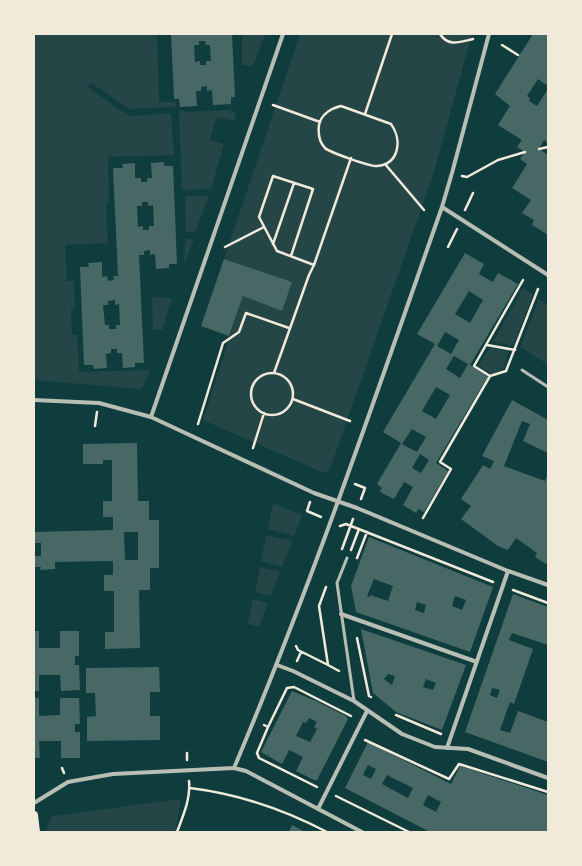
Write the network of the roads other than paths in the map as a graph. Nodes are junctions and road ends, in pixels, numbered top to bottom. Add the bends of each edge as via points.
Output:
1 (283, 34) edge
2 (489, 34) edge
3 (442, 207) junction
4 (548, 275) edge
5 (522, 370) dead end
6 (548, 387) edge
7 (34, 400) edge
8 (151, 417) junction
9 (339, 501) junction
10 (347, 558) dead end
11 (508, 572) junction
12 (548, 585) edge
13 (342, 614) junction
14 (477, 662) junction
15 (277, 665) junction
16 (354, 701) junction
17 (367, 711) junction
18 (447, 748) junction
19 (234, 768) junction
20 (548, 778) edge
21 (34, 804) edge
22 (318, 809) junction
23 (34, 815) edge
24 (36, 832) edge
25 (362, 832) edge

1 - 8 street
2 - 3 street
3 - 4 street
3 - 9 street
5 - 6 lane
7 - 8 street via 99,403
8 - 9 street via 314,493
9 - 11 street
9 - 15 street
10 - 13 lane via 337,583
11 - 12 street
11 - 14 street
13 - 14 street
13 - 16 lane
14 - 18 street
15 - 16 street
15 - 19 street
16 - 17 street
17 - 18 street via 402,734 435,747
17 - 22 street
18 - 20 street via 468,749
19 - 21 street via 113,774 68,782
19 - 22 street via 246,771
22 - 25 street
23 - 24 main road

